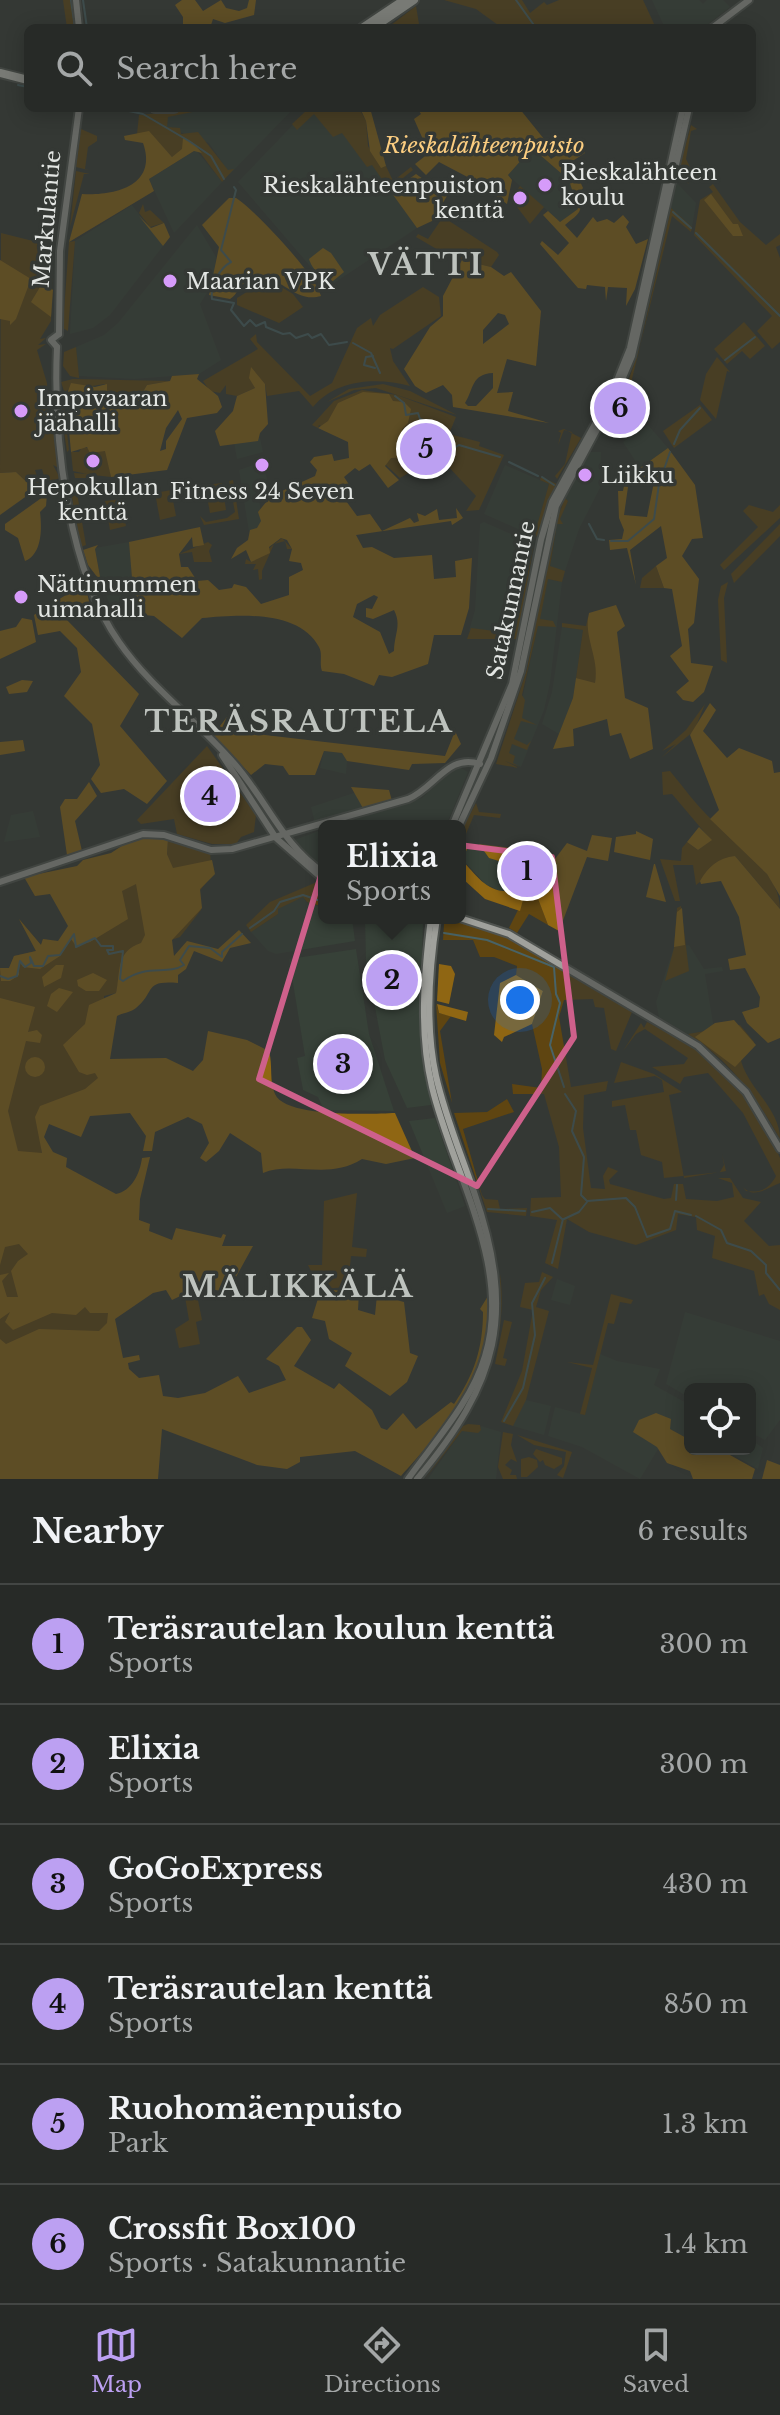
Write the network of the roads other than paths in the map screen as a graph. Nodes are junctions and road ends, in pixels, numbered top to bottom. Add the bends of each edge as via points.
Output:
1 (76, 0) edge
2 (404, 0) edge
3 (414, 0) edge
4 (749, 0) edge
5 (756, 0) edge
6 (736, 12) junction
7 (79, 24) edge
8 (368, 24) edge
9 (379, 24) edge
10 (718, 24) edge
11 (723, 24) edge
12 (0, 71) edge
13 (24, 76) edge
14 (78, 112) edge
15 (685, 112) edge
16 (483, 765) junction
17 (338, 820) edge
18 (455, 820) edge
19 (461, 820) edge
20 (318, 826) edge
21 (280, 837) junction
22 (318, 868) edge
23 (318, 874) edge
24 (0, 882) edge
25 (466, 920) edge
26 (433, 924) edge
27 (434, 924) edge
28 (779, 1149) edge
29 (408, 1479) edge
30 (417, 1479) edge

1 - 7 main road
2 - 8 highway
3 - 9 highway
4 - 6 main road
5 - 6 main road
6 - 10 main road
6 - 11 main road
12 - 13 highway
14 - 21 main road, Markulantie via 60,251 59,334 52,339 57,347 58,409 72,513 95,597 133,660 218,748
15 - 16 main road, Satakunnantie via 627,356 552,502 517,669
16 - 17 main road via 457,762 412,798
16 - 18 main road, Satakunnantie
16 - 19 main road, Satakunnantie
20 - 21 main road
21 - 22 main road
21 - 23 main road
21 - 24 main road via 214,850 143,834
25 - 28 main road via 509,934 704,1051 734,1077
26 - 29 main road via 424,1001 428,1064 438,1110 473,1205 492,1319 476,1381
27 - 30 main road via 434,1063 486,1230 498,1310 479,1387

